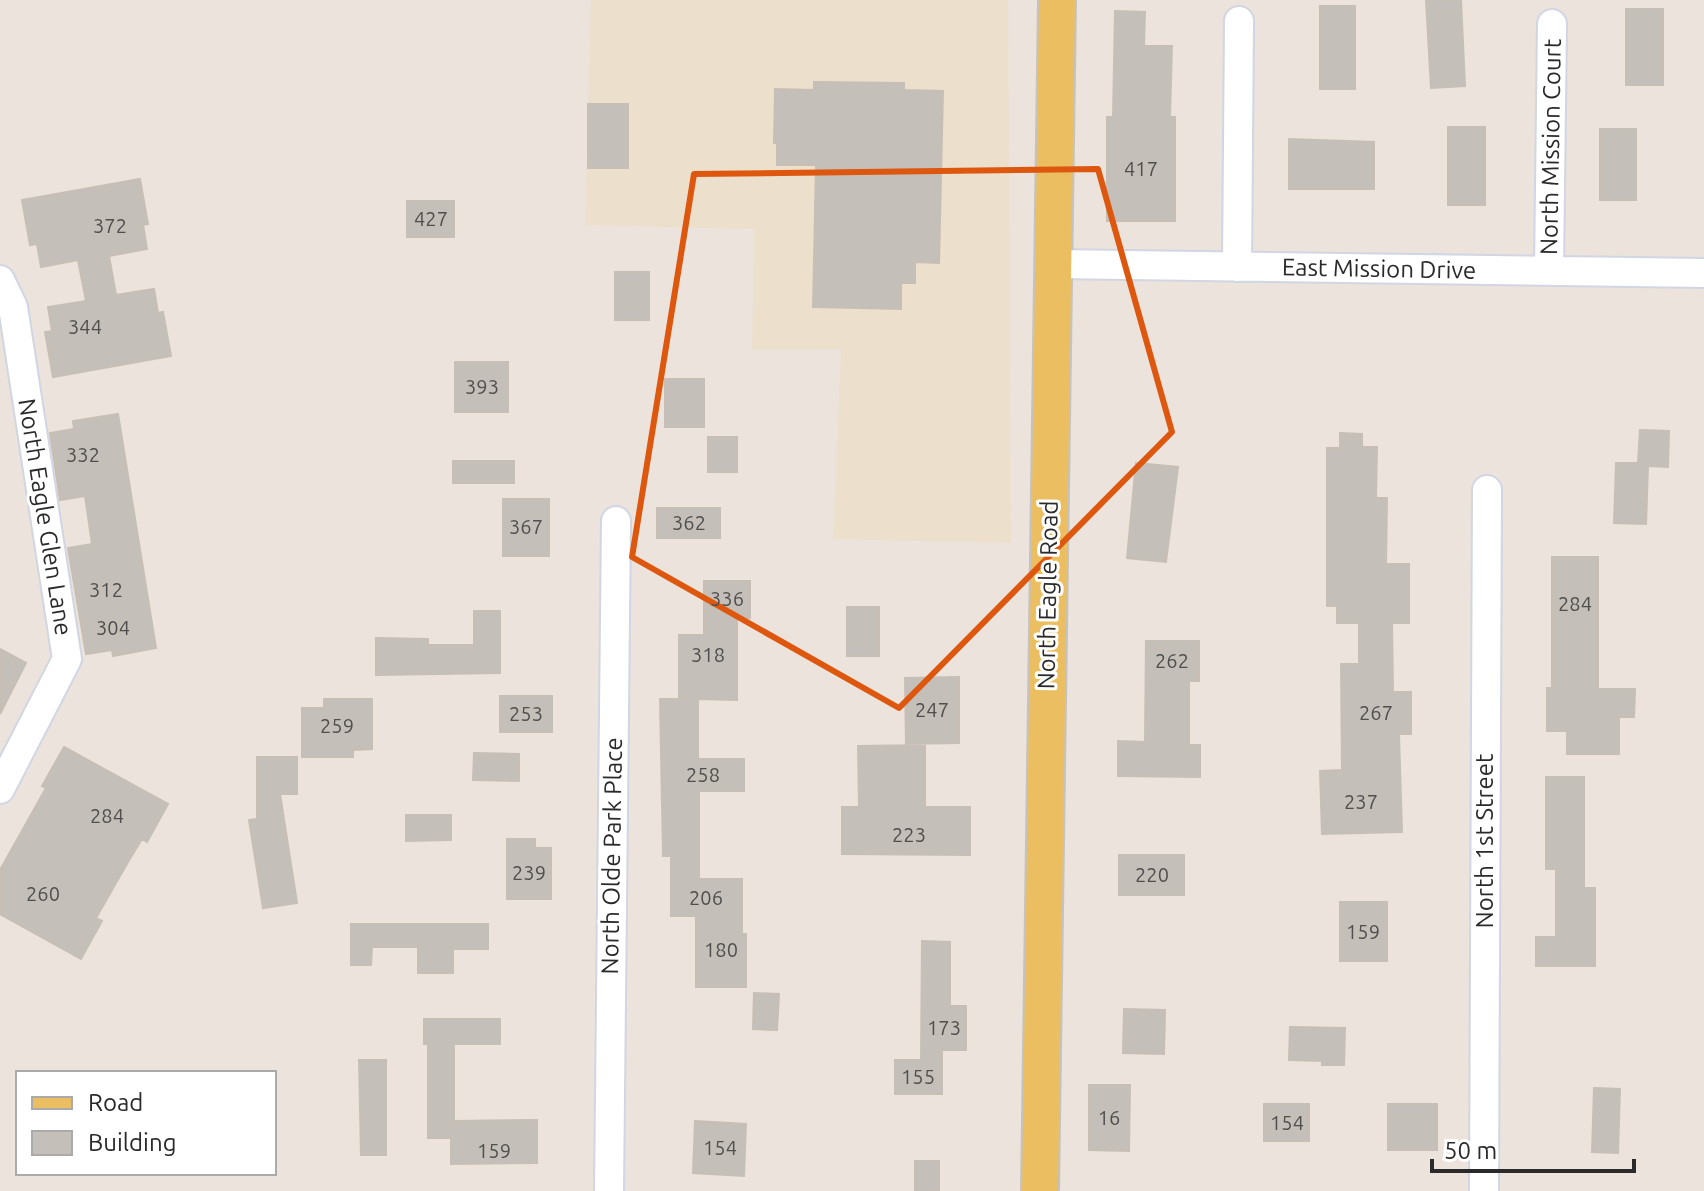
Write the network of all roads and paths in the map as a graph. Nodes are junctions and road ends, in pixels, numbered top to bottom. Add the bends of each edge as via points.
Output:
1 (1057, 0) edge
2 (1239, 21) dead end
3 (1552, 24) dead end
4 (1054, 264) junction
5 (1237, 267) junction
6 (1549, 271) junction
7 (1704, 273) edge
8 (0, 280) edge
9 (1487, 490) dead end
10 (616, 521) dead end
11 (0, 789) edge
12 (609, 1191) edge
13 (1040, 1191) edge
14 (1484, 1191) edge

1 - 4 main road, North Eagle Road
2 - 5 street
3 - 6 street, North Mission Court
4 - 5 street, East Mission Drive
4 - 13 main road, North Eagle Road
5 - 6 street, East Mission Drive
6 - 7 street, East Mission Drive
8 - 11 street, North Eagle Glen Lane via 13,307 67,659
9 - 14 street, North 1st Street
10 - 12 street, North Olde Park Place

